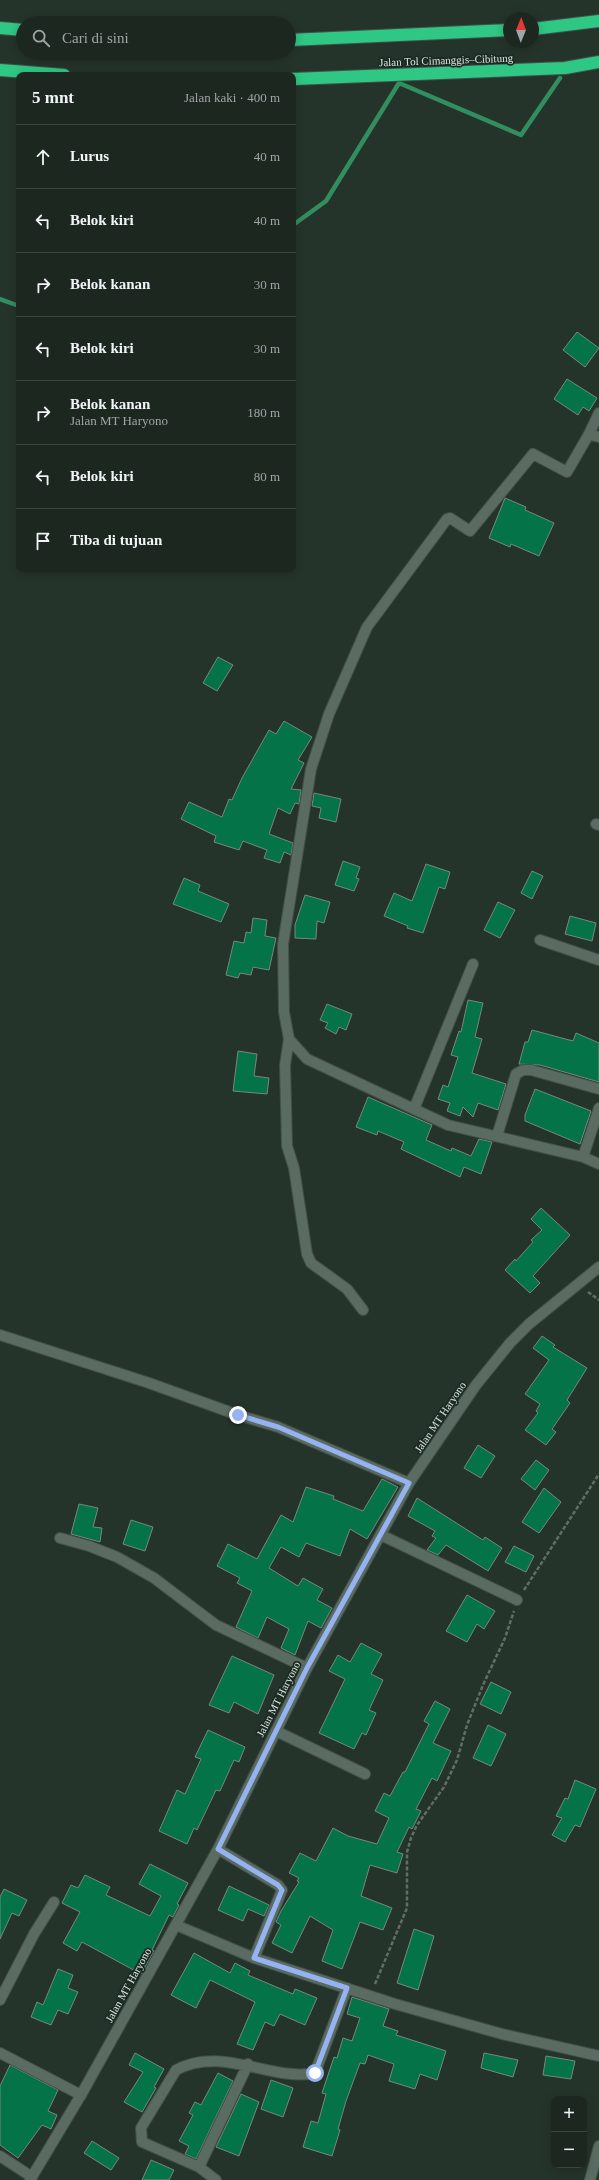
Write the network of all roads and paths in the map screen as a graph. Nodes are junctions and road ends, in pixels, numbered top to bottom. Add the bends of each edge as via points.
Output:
1 (599, 21) edge
2 (0, 28) edge
3 (539, 28) edge
4 (16, 29) edge
5 (503, 30) edge
6 (296, 40) edge
7 (599, 62) edge
8 (0, 70) edge
9 (26, 72) edge
10 (296, 79) edge
11 (599, 413) edge
12 (589, 434) junction
13 (599, 437) edge
14 (540, 940) dead end
15 (599, 960) edge
16 (473, 964) dead end
17 (289, 1040) junction
18 (599, 1089) edge
19 (599, 1108) edge
20 (414, 1109) junction
21 (497, 1136) junction
22 (583, 1157) junction
23 (599, 1164) edge
24 (599, 1267) edge
25 (363, 1310) dead end
26 (0, 1335) edge
27 (599, 1474) edge
28 (409, 1483) junction
29 (381, 1535) junction
30 (60, 1538) dead end
31 (517, 1600) junction
32 (307, 1668) junction
33 (276, 1731) junction
34 (365, 1774) dead end
35 (218, 1849) junction
36 (54, 1902) dead end
37 (176, 1925) junction
38 (254, 1958) junction
39 (347, 1988) junction
40 (369, 1996) junction
41 (0, 2000) edge
42 (0, 2053) edge
43 (599, 2056) edge
44 (248, 2064) junction
45 (81, 2095) junction
46 (599, 2146) edge
47 (0, 2156) edge
48 (199, 2167) junction
49 (31, 2178) edge
50 (216, 2180) edge
51 (590, 2180) edge

1 - 3 highway
2 - 4 highway
5 - 6 highway
7 - 10 highway, Jalan Tol Cimanggis–Cibitung via 565,68
8 - 9 highway
11 - 12 street
12 - 13 street
12 - 17 street via 567,472 533,454 470,531 450,518 447,519 367,627 329,714 311,769 283,944 284,1012
14 - 15 street
16 - 20 street
17 - 20 street via 308,1059
17 - 25 street via 285,1064 287,1146 294,1168 307,1254 311,1263 347,1289
18 - 21 street via 523,1070 516,1074
19 - 22 street
20 - 21 street via 448,1125
21 - 22 street
22 - 23 street
24 - 28 street, Jalan MT Haryono via 529,1324 505,1348 476,1385
26 - 28 street via 278,1427
27 - 31 path
28 - 29 street, Jalan MT Haryono
29 - 31 street
29 - 32 street, Jalan MT Haryono
30 - 32 street via 117,1557 154,1578 216,1625
31 - 40 path via 506,1638 483,1685 457,1760 444,1787 417,1825 411,1838 407,1852 407,1908
32 - 33 street, Jalan MT Haryono
33 - 34 street
33 - 35 street, Jalan MT Haryono
35 - 37 street, Jalan MT Haryono
35 - 38 street via 278,1885 282,1890
36 - 41 street via 34,1934
37 - 38 street
37 - 45 street, Jalan MT Haryono
38 - 39 street
39 - 40 street
39 - 44 street via 315,2073 302,2076
40 - 43 street via 502,2034
42 - 45 street
44 - 48 street
44 - 48 street via 202,2061 186,2064 176,2070 141,2128 142,2142
45 - 49 street, Jalan MT Haryono
46 - 51 street
47 - 49 street
48 - 50 street

